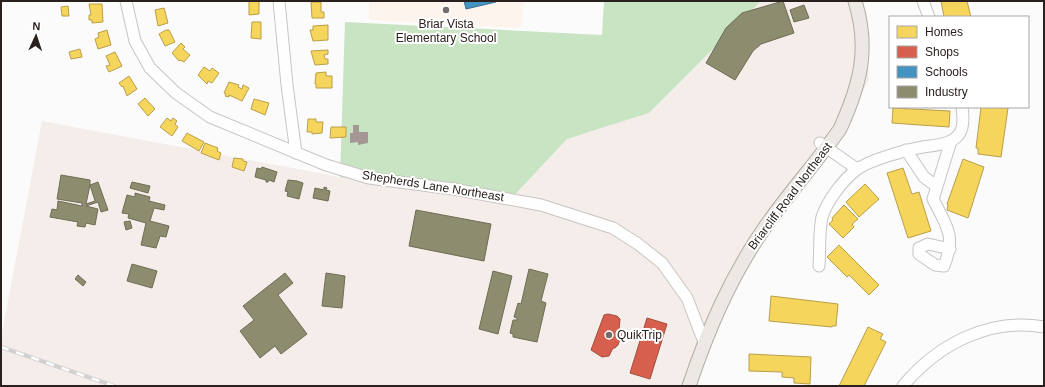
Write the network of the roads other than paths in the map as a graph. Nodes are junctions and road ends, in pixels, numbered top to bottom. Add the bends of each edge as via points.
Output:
1 (126, 1) edge
2 (279, 1) edge
3 (855, 1) edge
4 (923, 1) edge
5 (929, 16) edge
6 (962, 108) edge
7 (951, 141) junction
8 (823, 146) junction
9 (906, 150) junction
10 (296, 153) junction
11 (857, 169) junction
12 (936, 186) junction
13 (950, 250) dead end
14 (819, 266) dead end
15 (1044, 327) edge
16 (704, 342) junction
17 (689, 386) edge
18 (903, 386) edge

1 - 10 street, Shepherds Lane Northeast via 135,41 150,68 176,93 210,117
2 - 10 street
3 - 8 main road, Briarcliff Road Northeast via 862,28 860,76 840,129
4 - 5 street
6 - 7 street via 960,134
7 - 9 street
7 - 12 street
8 - 11 street
8 - 16 main road, Briarcliff Road Northeast via 763,229 742,263 727,289
9 - 11 street
9 - 12 street via 924,177
10 - 16 street, Shepherds Lane Northeast via 369,178 453,189 541,205 613,228 662,263 687,298
11 - 14 street via 832,198 822,217
12 - 13 street via 933,199 951,238
15 - 18 street via 1012,326 970,335 930,359
16 - 17 main road, Briarcliff Road Northeast

